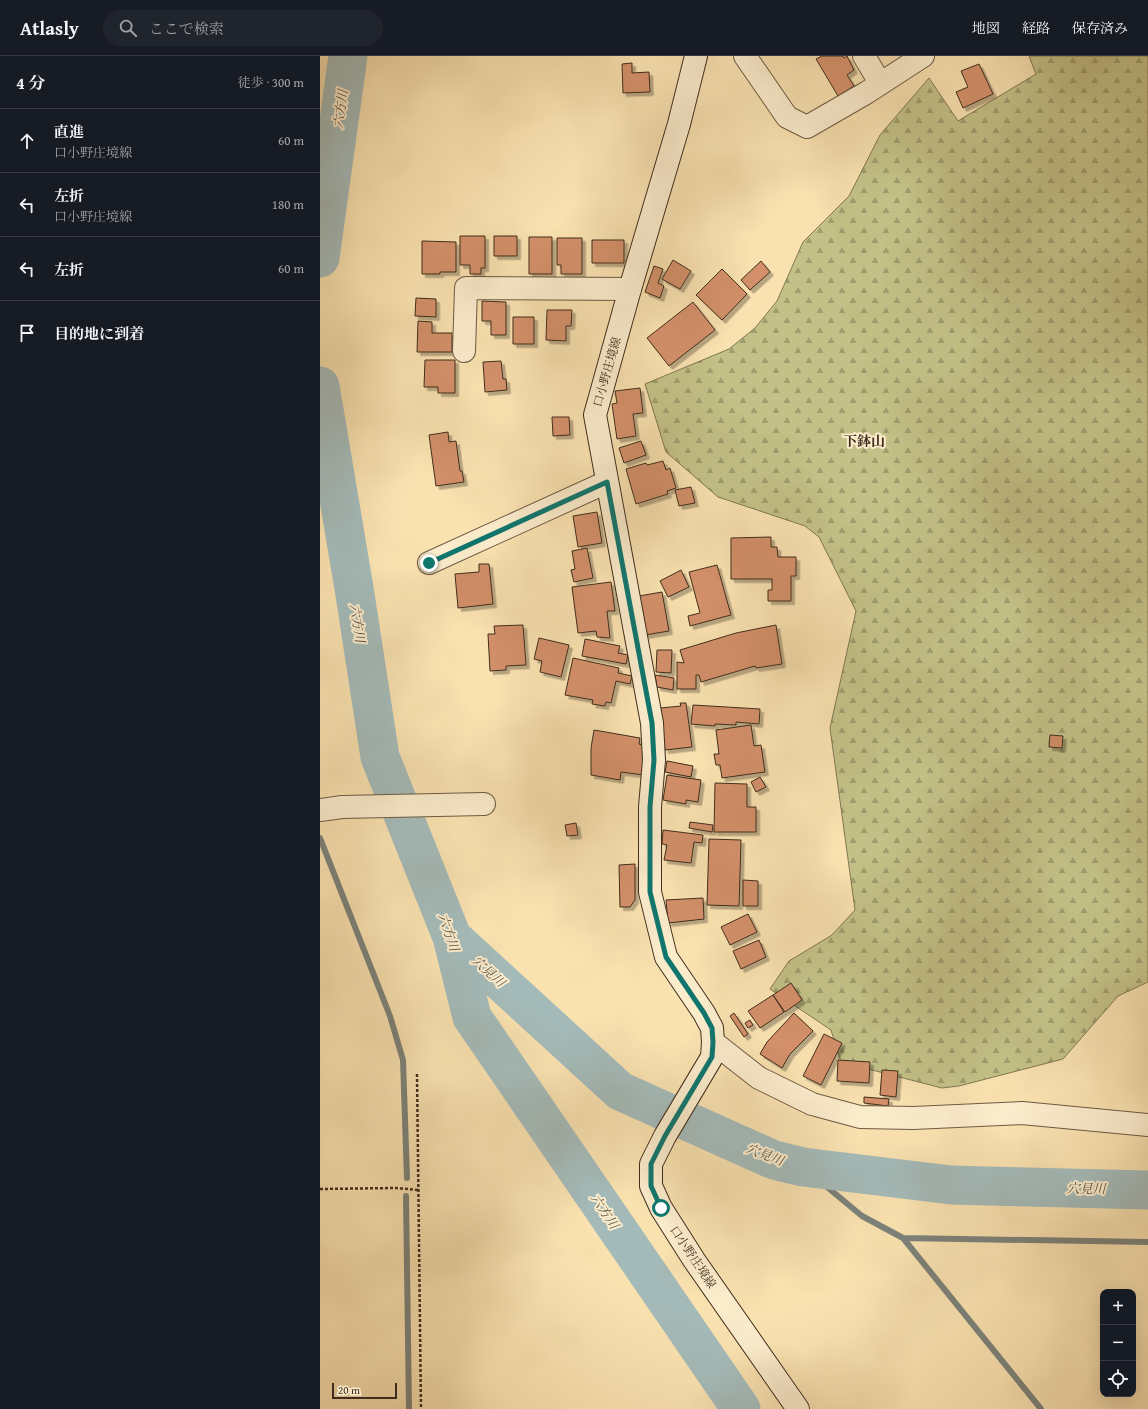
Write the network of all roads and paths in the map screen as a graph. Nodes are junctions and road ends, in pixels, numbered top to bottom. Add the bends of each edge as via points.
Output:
1 (696, 56) edge
2 (745, 56) edge
3 (864, 56) edge
4 (923, 56) edge
5 (880, 83) junction
6 (630, 289) junction
7 (464, 351) dead end
8 (607, 482) junction
9 (429, 563) dead end
10 (484, 804) dead end
11 (320, 810) edge
12 (712, 1050) junction
13 (417, 1074) dead end
14 (1148, 1125) edge
15 (320, 1189) edge
16 (418, 1190) junction
17 (421, 1409) edge
18 (798, 1409) edge

1 - 6 main road, 口小野庄境線 via 679,124
2 - 5 main road via 787,117 807,128
3 - 5 main road
4 - 5 main road
6 - 7 main road via 466,288
6 - 8 main road, 口小野庄境線 via 595,415
8 - 9 main road
8 - 12 main road, 口小野庄境線 via 652,723 654,760 650,807 650,892 666,957 712,1028
10 - 11 main road via 342,807
12 - 14 main road via 759,1078 812,1104 860,1117 913,1118 1022,1113
12 - 18 main road, 口小野庄境線 via 651,1164 651,1186 661,1208 694,1260
13 - 16 path
15 - 16 path
16 - 17 path

